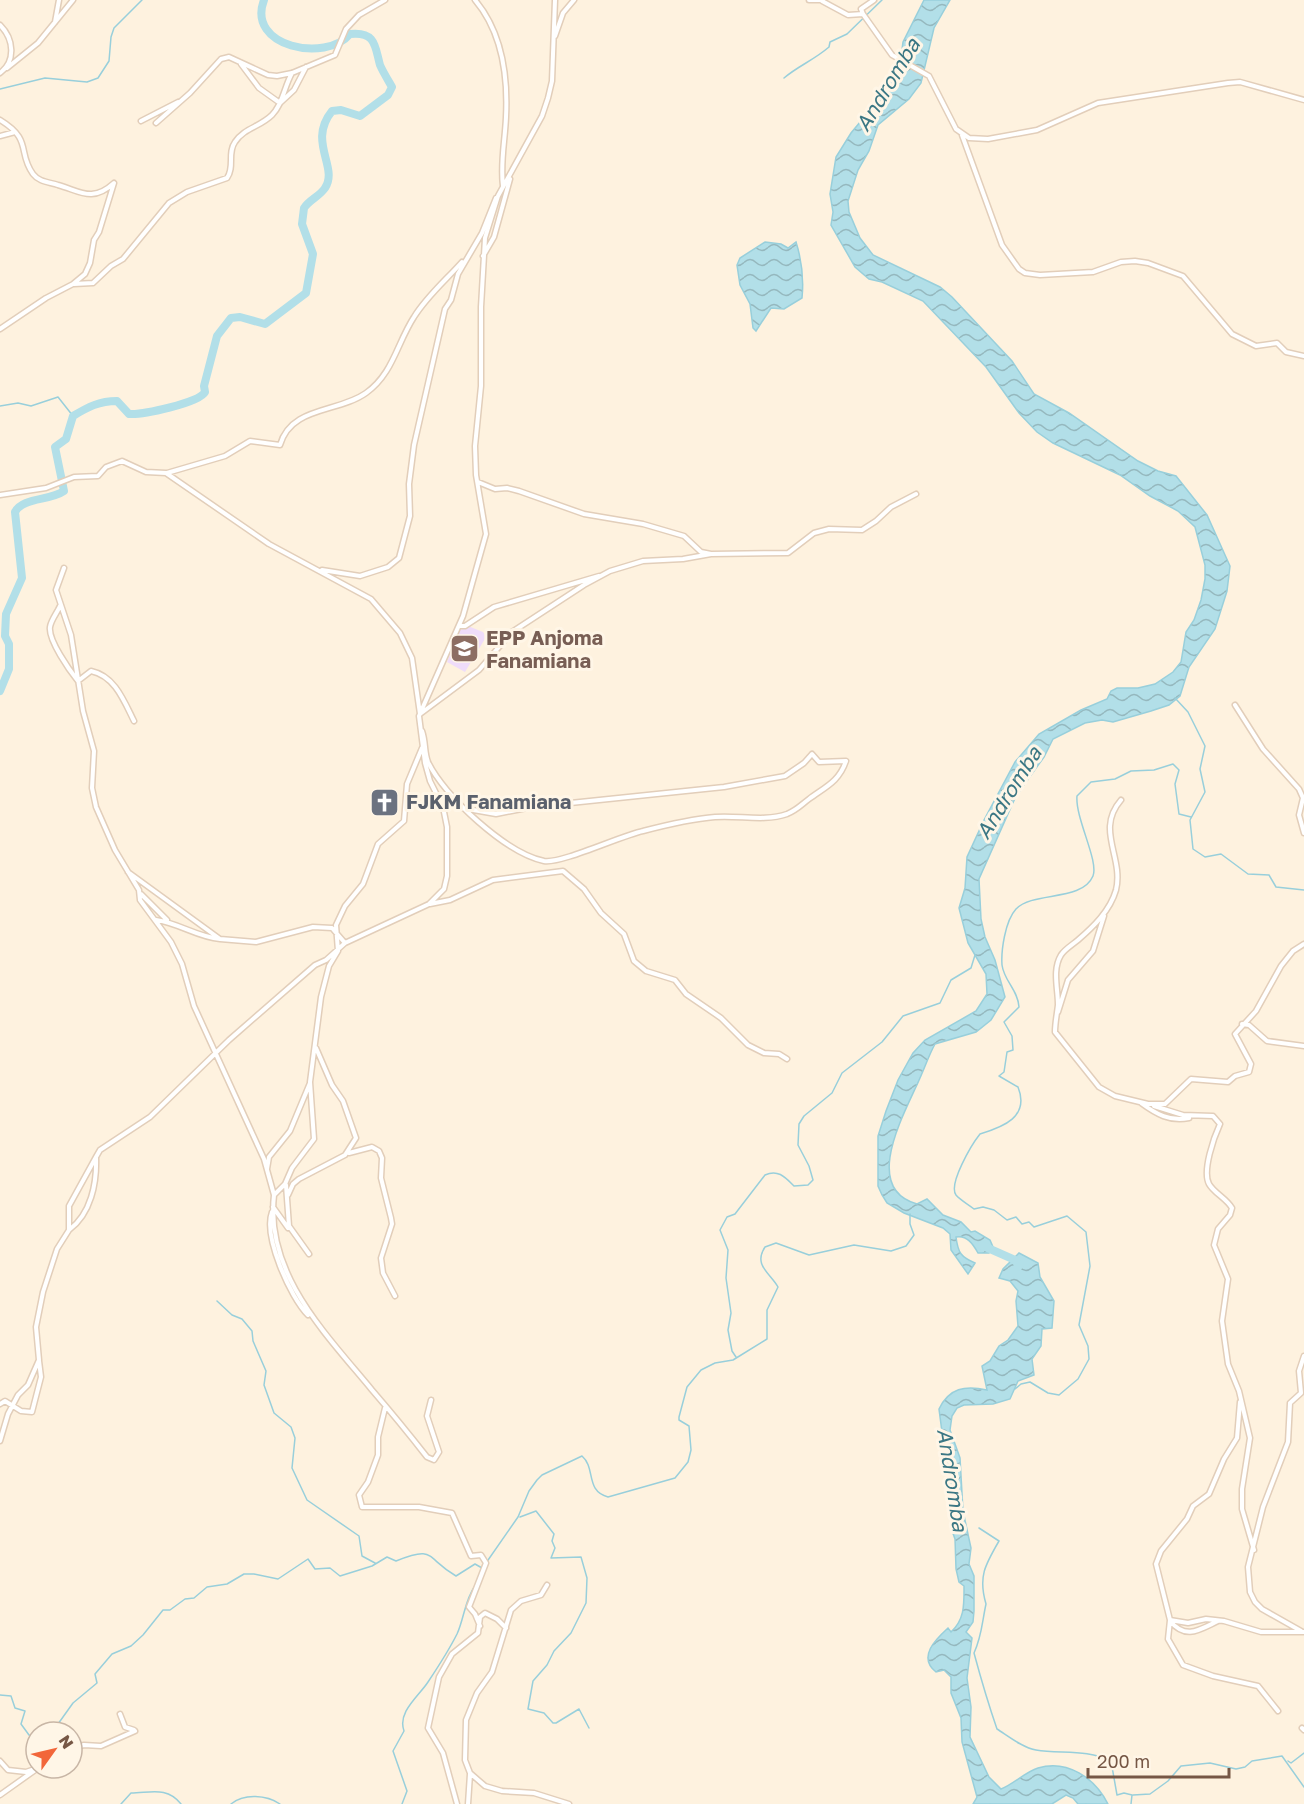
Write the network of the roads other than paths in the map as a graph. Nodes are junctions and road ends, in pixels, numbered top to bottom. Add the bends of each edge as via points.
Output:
1 (59, 0) edge
2 (73, 0) edge
3 (385, 0) edge
4 (475, 0) edge
5 (555, 0) edge
6 (574, 0) edge
7 (810, 0) edge
8 (823, 0) edge
9 (874, 0) edge
10 (863, 14) junction
11 (55, 23) junction
12 (0, 25) edge
13 (554, 39) junction
14 (238, 62) junction
15 (306, 66) junction
16 (7, 68) junction
17 (0, 73) edge
18 (292, 73) junction
19 (1304, 100) edge
20 (182, 101) junction
21 (280, 103) junction
22 (0, 120) edge
23 (141, 121) dead end
24 (156, 123) dead end
25 (15, 132) junction
26 (962, 135) junction
27 (0, 136) edge
28 (514, 168) junction
29 (503, 187) junction
30 (498, 196) junction
31 (467, 256) junction
32 (483, 256) junction
33 (73, 284) junction
34 (0, 329) edge
35 (1304, 356) edge
36 (166, 473) junction
37 (477, 482) junction
38 (916, 494) dead end
39 (0, 495) edge
40 (711, 554) junction
41 (64, 568) dead end
42 (318, 569) junction
43 (606, 574) junction
44 (61, 605) junction
45 (459, 626) junction
46 (78, 681) junction
47 (1235, 705) dead end
48 (420, 714) junction
49 (134, 721) dead end
50 (420, 724) junction
51 (422, 748) junction
52 (1121, 800) dead end
53 (462, 808) junction
54 (1304, 833) edge
55 (128, 872) junction
56 (140, 893) junction
57 (429, 904) junction
58 (1105, 915) junction
59 (155, 920) junction
60 (169, 922) junction
61 (337, 932) junction
62 (220, 939) junction
63 (345, 943) junction
64 (1304, 944) edge
65 (338, 951) junction
66 (1056, 1014) junction
67 (1242, 1024) junction
68 (1304, 1046) edge
69 (316, 1047) junction
70 (216, 1053) junction
71 (788, 1059) dead end
72 (310, 1082) junction
73 (1138, 1101) junction
74 (1148, 1104) junction
75 (1192, 1117) junction
76 (345, 1155) junction
77 (96, 1157) junction
78 (267, 1170) junction
79 (285, 1184) junction
80 (274, 1195) junction
81 (288, 1195) junction
82 (272, 1209) junction
83 (69, 1230) junction
84 (292, 1234) junction
85 (309, 1254) dead end
86 (395, 1296) dead end
87 (1304, 1356) edge
88 (39, 1360) junction
89 (1241, 1399) junction
90 (431, 1400) dead end
91 (0, 1404) edge
92 (13, 1405) junction
93 (385, 1407) junction
94 (0, 1442) edge
95 (1254, 1550) junction
96 (547, 1585) dead end
97 (1170, 1620) junction
98 (1219, 1621) junction
99 (480, 1626) junction
100 (506, 1628) junction
101 (1302, 1631) edge
102 (1278, 1711) dead end
103 (120, 1714) dead end
104 (84, 1745) edge
105 (0, 1761) edge
106 (24, 1772) edge
107 (470, 1773) junction
108 (24, 1778) edge
109 (0, 1795) edge
110 (457, 1804) edge
111 (468, 1804) edge
112 (569, 1804) edge

1 - 11 street
2 - 11 street
3 - 15 street via 359,15 346,29 335,55
4 - 29 street via 490,20 505,69
5 - 13 street
6 - 13 street via 563,13
7 - 8 street
8 - 10 street via 849,15
9 - 10 street via 861,9
10 - 26 street via 892,55 932,82 950,120
11 - 16 street via 32,49
12 - 16 street via 11,44
13 - 28 street via 548,98
14 - 18 street via 268,75
14 - 20 street via 229,57 221,59
14 - 21 street via 260,88
15 - 18 street
15 - 21 street via 294,90
16 - 17 street
18 - 21 street
19 - 26 street via 1228,83 1098,103 1036,130 988,139
20 - 23 street
20 - 24 street
21 - 33 street via 267,120 247,129 235,142 227,178 175,199 123,260 93,283
22 - 25 street
25 - 27 street
25 - 33 street via 23,140 33,174 43,182 76,193 99,192 114,183 90,263 85,274
26 - 35 street via 1002,245 1025,273 1093,272 1121,262 1148,263 1183,276 1232,334 1256,346 1277,343 1286,352
28 - 29 street
28 - 32 street via 494,237
29 - 30 street
30 - 31 street
30 - 32 street
31 - 36 street via 412,319 389,367 365,394 303,416 284,433 279,445 250,441 225,456
31 - 42 street via 445,309 417,427 409,484 410,516 399,558 388,567 360,576
32 - 37 street
33 - 34 street
36 - 39 street via 146,472 122,461 106,466 98,476 75,477 46,488
36 - 42 street via 254,534
37 - 40 street via 495,489 519,491 584,514 684,536 701,552
37 - 45 street via 486,534
38 - 40 street via 891,507 862,530 829,529 814,533 788,554
40 - 43 street via 643,561
41 - 44 street via 56,590
42 - 48 street via 371,599 400,633 416,673
43 - 45 street via 494,607
43 - 48 street via 512,632 479,670
44 - 46 street via 71,635
44 - 46 street via 50,634
45 - 48 street
46 - 49 street via 91,671 104,676 126,700
46 - 55 street via 94,751 92,788 96,807
47 - 54 street via 1263,749 1299,789
48 - 50 street
50 - 51 street
50 - 53 street via 432,770
51 - 57 street via 430,781 443,807 448,848 444,888
51 - 61 street via 407,784 404,821 378,844 363,884 340,914
52 - 58 street via 1108,824 1118,882
53 - 53 street via 496,814 724,787 784,776 812,754 819,762 846,761 829,788 787,814 772,818 715,817 648,829 556,861 543,861 528,854
55 - 56 street
55 - 62 street
56 - 59 street via 140,900
56 - 60 street
57 - 63 street
57 - 71 street via 450,900 493,880 563,871 624,934 634,961 645,971 675,980 686,994 721,1018 748,1045
58 - 66 street via 1093,951 1068,980
58 - 66 street via 1062,953 1055,969
59 - 60 street
59 - 70 street via 182,964 194,1006
60 - 62 street
61 - 62 street via 313,927 256,942
61 - 63 street
61 - 65 street
63 - 65 street
64 - 67 street via 1281,966 1256,1011
65 - 69 street via 329,966 321,997
65 - 70 street via 315,965
66 - 73 street via 1054,1032 1099,1087 1115,1096
67 - 68 street via 1249,1025 1267,1041
67 - 74 street via 1235,1034 1251,1064 1249,1072 1228,1082 1191,1079 1165,1104
69 - 72 street
69 - 76 street via 355,1130 356,1138
70 - 77 street via 150,1116 100,1150
70 - 78 street
72 - 78 street via 291,1129 269,1157
72 - 79 street via 314,1139
73 - 74 street
73 - 75 street via 1173,1119
74 - 75 street
75 - 89 street via 1213,1116 1220,1124 1206,1173 1208,1183 1232,1208 1218,1229 1214,1245 1228,1279 1222,1321 1230,1373
76 - 81 street via 299,1179
76 - 86 street via 372,1147 382,1158 381,1178 392,1224 381,1258 383,1273
77 - 83 street via 69,1206
77 - 83 street via 89,1207
78 - 80 street
79 - 80 street
79 - 81 street
80 - 82 street
81 - 84 street via 287,1216
82 - 84 street
82 - 93 street via 289,1278 312,1319
83 - 88 street via 51,1266 38,1310
84 - 85 street
87 - 95 street via 1299,1371 1301,1393 1289,1407 1288,1442 1263,1507
88 - 92 street
88 - 92 street via 41,1377 32,1412 28,1414
89 - 95 street via 1250,1438 1242,1509
89 - 97 street via 1237,1438 1209,1494 1193,1506 1156,1564
90 - 93 street via 427,1416 439,1452 434,1460 427,1457
91 - 92 street via 6,1401
92 - 94 street
93 - 99 street via 378,1455 359,1502 362,1507 419,1507 452,1514 471,1556 481,1555 486,1563 469,1607
95 - 101 street via 1248,1567 1255,1602
96 - 100 street via 541,1595 527,1598 511,1610
97 - 98 street
97 - 98 street via 1178,1630 1191,1634
97 - 102 street via 1168,1640 1183,1665 1258,1686
98 - 101 street via 1261,1632
99 - 100 street via 484,1613
99 - 110 street via 452,1653 440,1677 428,1723 443,1753
100 - 107 street via 492,1672 466,1720 463,1745
103 - 104 street via 125,1727 135,1731 101,1746
105 - 106 street via 8,1770
107 - 111 street
107 - 112 street via 485,1786 534,1793
108 - 109 street

